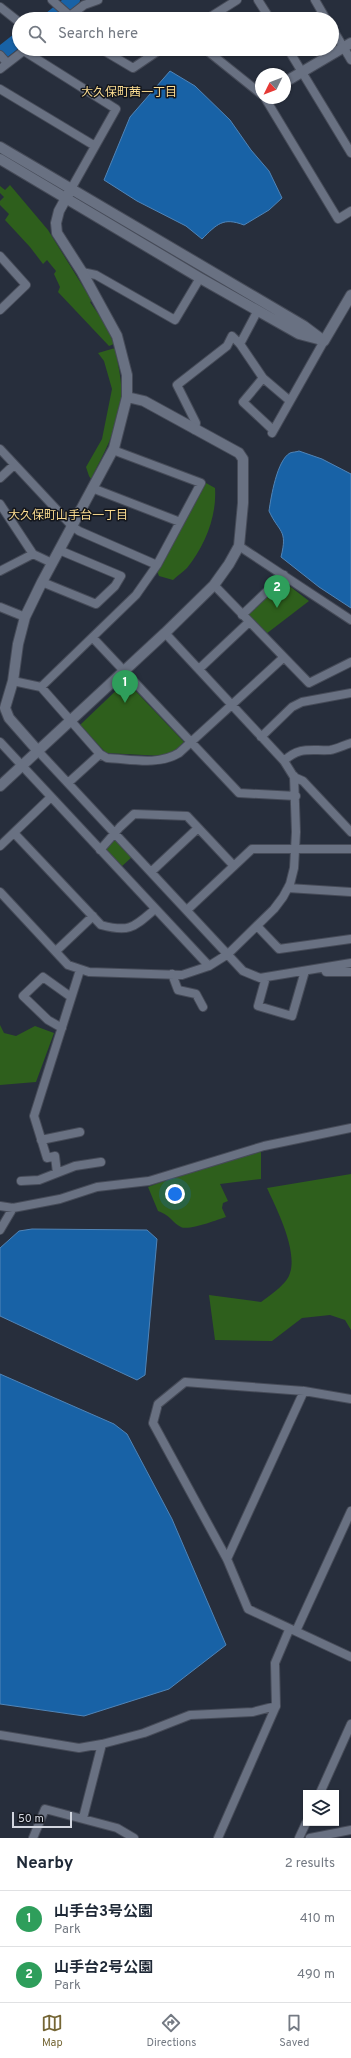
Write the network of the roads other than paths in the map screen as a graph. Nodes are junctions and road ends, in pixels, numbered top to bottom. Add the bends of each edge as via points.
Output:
1 (52, 0) edge
2 (98, 0) edge
3 (237, 0) edge
4 (258, 0) edge
5 (315, 0) edge
6 (0, 7) edge
7 (64, 12) edge
8 (75, 12) edge
9 (218, 12) edge
10 (266, 12) edge
11 (322, 12) edge
12 (12, 16) edge
13 (339, 36) edge
14 (347, 45) edge
15 (0, 55) edge
16 (17, 56) edge
17 (34, 56) edge
18 (113, 56) edge
19 (150, 56) edge
20 (215, 56) edge
21 (292, 56) edge
22 (329, 56) edge
23 (351, 60) edge
24 (7, 63) junction
25 (0, 69) edge
26 (302, 72) junction
27 (291, 78) edge
28 (0, 89) edge
29 (255, 89) edge
30 (269, 104) edge
31 (0, 146) edge
32 (95, 146) junction
33 (351, 153) edge
34 (0, 159) edge
35 (68, 193) junction
36 (351, 211) edge
37 (0, 256) edge
38 (82, 272) junction
39 (200, 278) junction
40 (351, 295) edge
41 (0, 310) edge
42 (258, 310) junction
43 (324, 341) junction
44 (240, 344) junction
45 (263, 378) junction
46 (127, 397) junction
47 (290, 401) junction
48 (195, 430) junction
49 (0, 449) edge
50 (113, 450) junction
51 (14, 465) junction
52 (0, 478) edge
53 (92, 488) junction
54 (0, 504) edge
55 (180, 522) junction
56 (72, 526) junction
57 (239, 546) junction
58 (59, 550) junction
59 (33, 554) junction
60 (52, 563) junction
61 (157, 564) junction
62 (0, 571) edge
63 (284, 576) junction
64 (42, 582) junction
65 (214, 585) junction
66 (0, 607) edge
67 (242, 615) junction
68 (25, 617) junction
69 (351, 620) edge
70 (249, 622) junction
71 (165, 633) junction
72 (93, 638) junction
73 (283, 658) junction
74 (351, 662) edge
75 (199, 669) junction
76 (124, 671) junction
77 (13, 681) junction
78 (41, 687) junction
79 (351, 693) edge
80 (232, 705) junction
81 (3, 707) edge
82 (71, 721) junction
83 (261, 737) junction
84 (0, 742) edge
85 (191, 742) junction
86 (351, 743) edge
87 (38, 750) junction
88 (100, 754) junction
89 (284, 761) junction
90 (22, 766) junction
91 (294, 776) junction
92 (68, 783) junction
93 (0, 786) edge
94 (296, 796) junction
95 (51, 797) junction
96 (198, 828) junction
97 (351, 832) edge
98 (14, 833) junction
99 (115, 834) junction
100 (0, 846) edge
101 (295, 849) junction
102 (100, 850) junction
103 (351, 850) edge
104 (234, 866) junction
105 (151, 872) junction
106 (288, 888) junction
107 (0, 892) edge
108 (351, 892) edge
109 (155, 909) junction
110 (187, 910) junction
111 (93, 916) junction
112 (257, 926) junction
113 (351, 939) edge
114 (56, 951) junction
115 (228, 954) junction
116 (351, 963) edge
117 (210, 966) junction
118 (323, 968) junction
119 (80, 970) junction
120 (305, 971) junction
121 (351, 972) edge
122 (172, 974) junction
123 (266, 977) junction
124 (71, 997) junction
125 (204, 1007) dead end
126 (62, 1028) junction
127 (351, 1128) edge
128 (80, 1132) dead end
129 (41, 1140) junction
130 (101, 1162) dead end
131 (57, 1173) junction
132 (21, 1181) dead end
133 (0, 1206) edge
134 (13, 1208) junction
135 (0, 1230) edge
136 (304, 1391) junction
137 (351, 1399) edge
138 (351, 1510) edge
139 (227, 1560) junction
140 (292, 1631) junction
141 (351, 1658) edge
142 (276, 1706) junction
143 (351, 1724) edge
144 (0, 1735) edge
145 (102, 1744) junction
146 (321, 1790) edge
147 (83, 1818) junction
148 (305, 1826) edge
149 (351, 1830) edge
150 (33, 1838) edge
151 (134, 1838) edge
152 (218, 1838) edge
153 (299, 1838) edge
154 (310, 1838) edge

1 - 7 street
2 - 8 street via 84,5
3 - 9 street
4 - 10 street
5 - 11 street
6 - 12 street
13 - 14 street
14 - 23 street
15 - 24 street
16 - 24 street
17 - 32 street via 116,108
18 - 19 street via 133,68
20 - 29 street
21 - 26 street
22 - 26 street
24 - 25 street
26 - 27 street
26 - 33 street
28 - 32 street
30 - 36 street via 338,219
31 - 35 street
32 - 35 street
34 - 35 street
35 - 38 street via 57,217 57,233
35 - 39 street
35 - 43 street via 304,326
37 - 41 street via 26,285
38 - 39 street via 96,275 175,320
38 - 46 street via 117,336 127,374
39 - 42 street
40 - 43 street
42 - 43 street via 299,334
42 - 44 street
43 - 47 street
44 - 45 street
44 - 48 street via 232,336 227,346 177,385 196,423
45 - 47 street
45 - 47 street via 243,402 273,432
46 - 48 street via 144,401
46 - 50 street
48 - 57 street via 238,453 243,459 243,503
49 - 51 street
50 - 53 street
50 - 55 street via 201,483
51 - 52 street
51 - 56 street
53 - 55 street
53 - 56 street
54 - 59 street
55 - 61 street
56 - 58 street
56 - 61 street
57 - 63 street
57 - 65 street
58 - 60 street
58 - 64 street via 121,576 115,586 96,604
59 - 60 street
59 - 62 street
60 - 64 street
61 - 72 street via 136,595
63 - 67 street
63 - 69 street
64 - 68 street
65 - 67 street
65 - 71 street
66 - 68 street
67 - 70 street
68 - 77 street
70 - 73 street
70 - 75 street
71 - 75 street
71 - 76 street
72 - 76 street
72 - 78 street
73 - 74 street via 308,684
73 - 80 street
75 - 80 street
76 - 82 street
76 - 85 street
77 - 78 street
77 - 81 street
78 - 82 street
79 - 83 street via 302,702 292,707
80 - 83 street
80 - 85 street
81 - 87 street via 9,718
82 - 87 street
82 - 88 street
83 - 89 street
84 - 90 street
85 - 88 street via 170,758 159,761 107,758
85 - 94 street via 239,793
86 - 89 street via 332,750 304,750 291,753
87 - 90 street
87 - 92 street
88 - 92 street
89 - 91 street
90 - 93 street
90 - 95 street
91 - 94 street
91 - 97 street via 303,781
92 - 99 street
94 - 101 street
95 - 98 street
95 - 102 street
96 - 99 street via 187,816 134,814
96 - 104 street
96 - 105 street
98 - 100 street
98 - 111 street
99 - 102 street
99 - 105 street
101 - 103 street
101 - 104 street via 252,849
101 - 106 street via 294,868
102 - 109 street
104 - 110 street
105 - 110 street
106 - 108 street
106 - 112 street via 274,909
107 - 114 street
109 - 111 street via 135,926 118,929 101,925
109 - 117 street
110 - 115 street
111 - 114 street
112 - 113 street via 279,949
112 - 115 street
114 - 119 street via 68,965
115 - 117 street
115 - 123 street via 243,970 260,978
116 - 118 street
117 - 122 street via 182,975
118 - 120 street
118 - 121 street via 326,972
119 - 122 street
119 - 124 street
120 - 123 street
120 - 123 street via 292,1016 258,1006
122 - 125 street via 178,990 196,994
124 - 126 street
124 - 126 street via 42,977 23,996 48,1020
126 - 129 street via 34,1116
127 - 134 street via 264,1146 148,1181 97,1188 60,1199
128 - 129 street
129 - 131 street via 47,1158 55,1156
130 - 131 street via 75,1166
131 - 132 street via 39,1180
133 - 134 street
134 - 135 street
136 - 137 street
136 - 139 street
136 - 139 street via 185,1382 158,1404 153,1422
138 - 140 street
139 - 140 street via 248,1609
140 - 141 street
140 - 142 street via 275,1663
142 - 145 street via 252,1712 190,1715 144,1733
142 - 152 street
143 - 146 street
144 - 145 street via 79,1748
145 - 147 street
147 - 150 street via 45,1809
147 - 151 street via 117,1828
148 - 153 street
149 - 154 street

